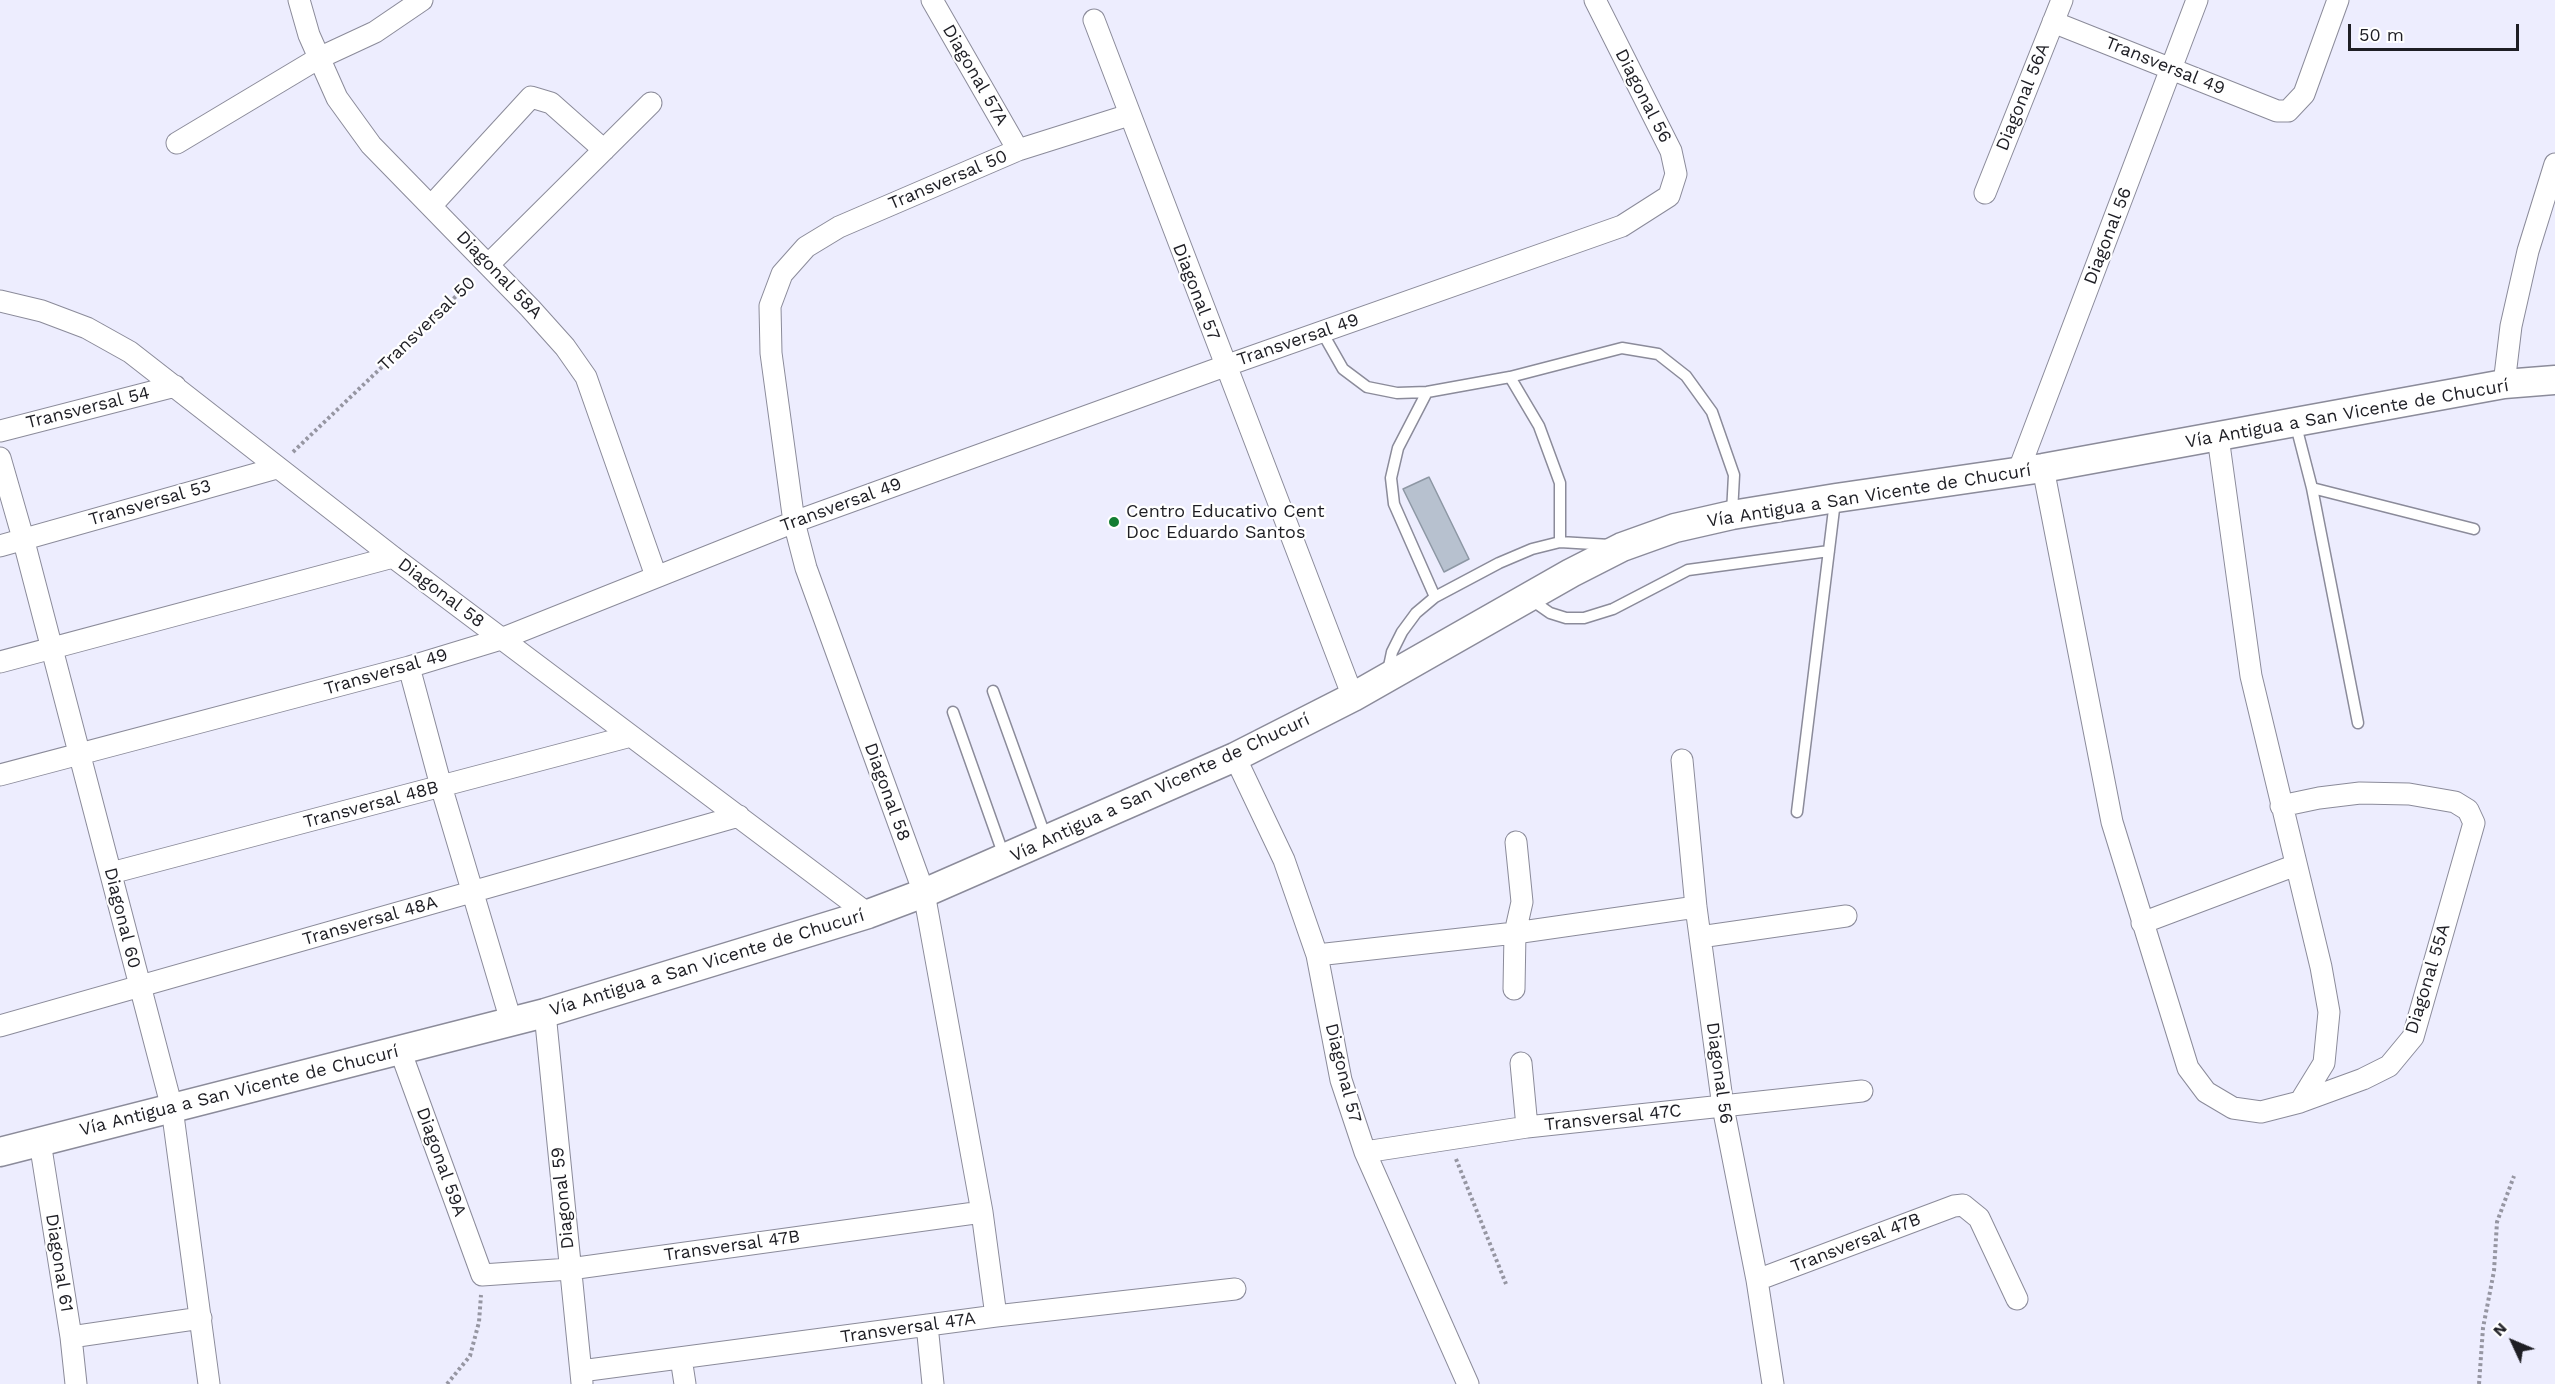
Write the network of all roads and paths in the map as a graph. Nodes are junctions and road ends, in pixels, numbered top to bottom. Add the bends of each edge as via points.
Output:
1 (299, 0) edge
2 (422, 0) edge
3 (932, 0) edge
4 (1595, 0) edge
5 (2062, 0) edge
6 (2197, 0) edge
7 (2338, 0) edge
8 (1094, 20) dead end
9 (2053, 22) junction
10 (319, 58) junction
11 (2172, 69) junction
12 (651, 103) dead end
13 (1129, 115) junction
14 (177, 143) dead end
15 (603, 150) junction
16 (1018, 150) junction
17 (2555, 164) edge
18 (1985, 194) dead end
19 (1669, 196) joint
20 (431, 206) junction
21 (489, 264) junction
22 (782, 274) joint
23 (0, 301) edge
24 (1322, 332) junction
25 (1224, 366) junction
26 (1510, 377) junction
27 (2555, 380) edge
28 (2504, 384) junction
29 (175, 386) junction
30 (1427, 392) junction
31 (2295, 422) junction
32 (0, 431) edge
33 (2218, 436) junction
34 (0, 458) edge
35 (278, 468) junction
36 (2030, 470) junction
37 (2312, 488) junction
38 (1836, 498) junction
39 (1732, 515) junction
40 (794, 522) junction
41 (2474, 529) dead end
42 (23, 538) junction
43 (1560, 542) junction
44 (0, 546) edge
45 (1622, 547) junction
46 (1829, 551) junction
47 (393, 557) junction
48 (656, 576) junction
49 (1435, 597) junction
50 (1527, 597) junction
51 (501, 639) junction
52 (51, 648) junction
53 (0, 662) edge
54 (409, 667) junction
55 (1386, 679) junction
56 (993, 692) dead end
57 (1353, 697) junction
58 (953, 712) dead end
59 (2358, 723) dead end
60 (632, 736) junction
61 (80, 754) junction
62 (1235, 757) junction
63 (1682, 760) dead end
64 (0, 775) edge
65 (441, 786) junction
66 (2281, 806) junction
67 (1797, 812) dead end
68 (739, 816) junction
69 (1047, 841) junction
70 (1516, 842) dead end
71 (1005, 859) junction
72 (2296, 865) junction
73 (111, 873) junction
74 (472, 892) junction
75 (924, 893) junction
76 (1696, 907) junction
77 (868, 914) junction
78 (1846, 916) dead end
79 (2142, 923) junction
80 (1515, 933) junction
81 (1700, 938) junction
82 (1317, 955) junction
83 (139, 987) junction
84 (1514, 989) dead end
85 (545, 1013) junction
86 (511, 1021) junction
87 (0, 1026) edge
88 (400, 1050) junction
89 (1521, 1063) dead end
90 (1862, 1091) dead end
91 (2300, 1102) junction
92 (1723, 1107) junction
93 (172, 1108) junction
94 (1527, 1127) junction
95 (1451, 1141) junction
96 (40, 1142) junction
97 (0, 1152) edge
98 (1365, 1152) junction
99 (2514, 1176) dead end
100 (982, 1212) junction
101 (570, 1269) junction
102 (482, 1275) junction
103 (1757, 1280) junction
104 (1506, 1284) dead end
105 (1235, 1289) dead end
106 (2017, 1299) dead end
107 (996, 1316) junction
108 (201, 1318) junction
109 (927, 1325) junction
110 (71, 1336) junction
111 (681, 1358) junction
112 (582, 1377) edge
113 (76, 1384) edge
114 (209, 1384) edge
115 (447, 1384) edge
116 (685, 1384) edge
117 (933, 1384) edge
118 (1468, 1384) edge
119 (1773, 1384) edge
120 (2479, 1384) edge

1 - 10 street, Diagonal 58A
2 - 10 street via 375,32
3 - 16 street, Diagonal 57A
4 - 19 street, Diagonal 56 via 1671,151 1676,174
5 - 9 street, Diagonal 56A
6 - 11 street, Diagonal 56
7 - 11 street, Transversal 49 via 2304,94 2288,111 2277,111
8 - 13 street, Diagonal 57
9 - 11 street, Transversal 49
9 - 18 street, Diagonal 56A
10 - 14 street
10 - 20 street, Diagonal 58A via 337,98 371,145
11 - 36 street, Diagonal 56
12 - 15 street, Transversal 50
13 - 16 street, Transversal 50
13 - 25 street, Diagonal 57
15 - 20 street via 551,103 531,98
15 - 21 street, Transversal 50
16 - 22 street, Transversal 50 via 838,227 806,247
17 - 28 street via 2528,251 2511,326
19 - 24 street, Transversal 49 via 1622,226
20 - 21 street, Diagonal 58A
21 - 35 path, Transversal 50
21 - 48 street, Diagonal 58A via 565,346 586,377
22 - 40 street, Diagonal 58 via 770,306 771,353
23 - 29 street, Diagonal 58 via 87,328 130,352
24 - 25 street, Transversal 49
24 - 30 lane via 1343,369 1367,387 1397,393
25 - 40 street, Transversal 49
25 - 57 street, Diagonal 57
26 - 30 lane
26 - 39 lane via 1622,348 1658,354 1686,376 1712,412 1734,475
26 - 43 lane via 1539,426 1560,483
27 - 28 main road, Vía Antigua a San Vicente de Chucurí
28 - 31 main road, Vía Antigua a San Vicente de Chucurí
29 - 32 street, Transversal 54
29 - 35 street, Diagonal 58
30 - 49 lane via 1398,448 1391,478 1394,504
31 - 33 main road, Vía Antigua a San Vicente de Chucurí
31 - 37 lane
33 - 36 main road, Vía Antigua a San Vicente de Chucurí
33 - 66 street via 2251,676
34 - 42 street, Diagonal 60
35 - 42 street, Transversal 53
35 - 47 street, Diagonal 58
36 - 38 main road, Vía Antigua a San Vicente de Chucurí
36 - 79 street, Diagonal 55A via 2112,822
37 - 41 lane
37 - 59 lane
38 - 39 main road, Vía Antigua a San Vicente de Chucurí
38 - 46 lane
39 - 45 main road, Vía Antigua a San Vicente de Chucurí via 1675,528
40 - 48 street, Transversal 49
40 - 75 street, Diagonal 58 via 806,568
42 - 44 street
42 - 52 street, Diagonal 60
43 - 45 lane
43 - 49 lane via 1499,563
45 - 50 main road, Vía Antigua a San Vicente de Chucurí
46 - 50 lane via 1688,570 1613,609 1584,618 1550,613
46 - 67 lane
47 - 51 street, Diagonal 58
47 - 52 street
48 - 51 street, Transversal 49
49 - 55 lane via 1402,632 1392,652
50 - 55 main road, Vía Antigua a San Vicente de Chucurí
51 - 54 street, Transversal 49
51 - 60 street, Diagonal 58
52 - 53 street
52 - 61 street, Diagonal 60
54 - 61 street, Transversal 49
54 - 65 street
55 - 57 main road, Vía Antigua a San Vicente de Chucurí
56 - 69 lane
57 - 62 main road, Vía Antigua a San Vicente de Chucurí
58 - 71 lane
60 - 65 street, Transversal 48B
60 - 68 street, Diagonal 58
61 - 64 street, Transversal 49
61 - 73 street, Diagonal 60
62 - 69 main road, Vía Antigua a San Vicente de Chucurí
62 - 82 street, Diagonal 57 via 1284,860
63 - 76 street, Diagonal 56
65 - 73 street, Transversal 48B
65 - 74 street
66 - 72 street
66 - 91 street, Diagonal 55A via 2361,793 2409,794 2454,802 2468,810 2474,823 2413,1038 2389,1065
68 - 74 street, Transversal 48A
68 - 77 street, Diagonal 58
69 - 71 main road, Vía Antigua a San Vicente de Chucurí
70 - 80 street via 1522,902
71 - 75 main road, Vía Antigua a San Vicente de Chucurí
72 - 79 street
72 - 91 street via 2329,1012 2324,1063
73 - 83 street, Diagonal 60
74 - 83 street, Transversal 48A
74 - 86 street
75 - 77 main road, Vía Antigua a San Vicente de Chucurí
75 - 100 street, Diagonal 58
76 - 80 street
76 - 81 street, Diagonal 56
77 - 85 main road, Vía Antigua a San Vicente de Chucurí
78 - 81 street
79 - 91 street, Diagonal 55A via 2188,1068 2206,1092 2233,1108 2261,1112
80 - 82 street
80 - 84 street
81 - 92 street, Diagonal 56
82 - 98 street, Diagonal 57 via 1341,1080
83 - 87 street, Transversal 48A
83 - 93 street, Diagonal 60
85 - 86 main road, Vía Antigua a San Vicente de Chucurí
85 - 101 street, Diagonal 59
86 - 88 main road, Vía Antigua a San Vicente de Chucurí
88 - 93 main road, Vía Antigua a San Vicente de Chucurí
88 - 102 street, Diagonal 59A
89 - 94 street
90 - 92 street, Transversal 47C
92 - 94 street, Transversal 47C
92 - 103 street, Diagonal 56
93 - 96 main road, Vía Antigua a San Vicente de Chucurí
93 - 108 street, Diagonal 60
94 - 95 street, Transversal 47C
95 - 98 street, Transversal 47C
95 - 104 path via 1460,1174
96 - 97 main road, Vía Antigua a San Vicente de Chucurí
96 - 110 street, Diagonal 61
98 - 118 street, Diagonal 57
99 - 120 path via 2497,1222
100 - 101 street, Transversal 47B
100 - 107 street, Diagonal 58
101 - 102 street, Transversal 47B
101 - 112 street, Diagonal 59
102 - 115 path via 479,1322 470,1356
103 - 106 street, Transversal 47B via 1954,1206 1963,1206 1979,1218
103 - 119 street, Diagonal 56
105 - 107 street, Transversal 47A
107 - 109 street, Transversal 47A
108 - 110 street
108 - 114 street, Diagonal 60
109 - 111 street, Transversal 47A
109 - 117 street
110 - 113 street, Diagonal 61
111 - 112 street, Transversal 47A
111 - 116 street

